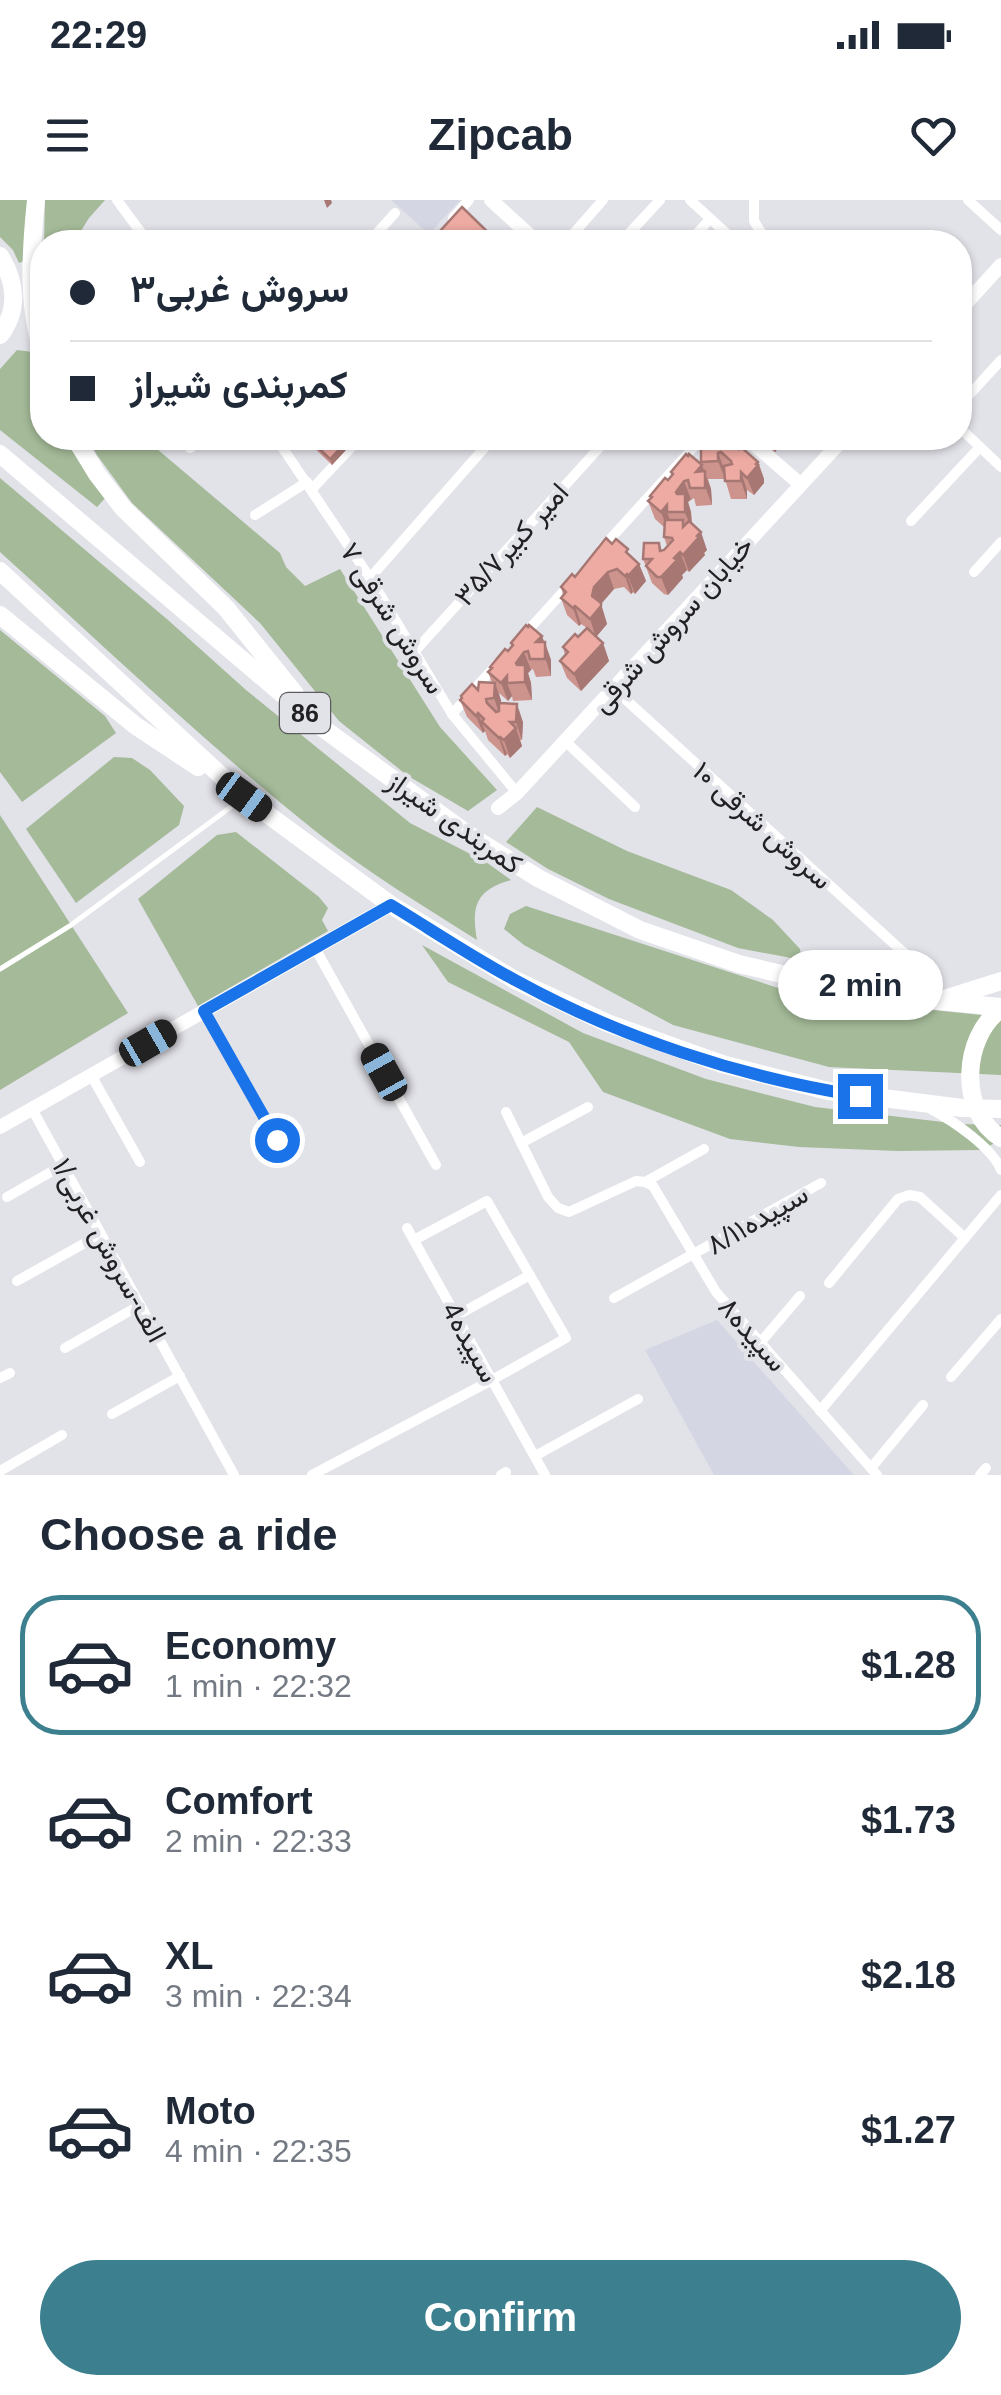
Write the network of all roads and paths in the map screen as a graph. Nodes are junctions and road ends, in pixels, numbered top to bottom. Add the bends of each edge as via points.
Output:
1 (36, 200) edge
2 (117, 200) edge
3 (469, 200) edge
4 (492, 200) edge
5 (603, 200) edge
6 (660, 200) edge
7 (690, 200) edge
8 (754, 200) edge
9 (968, 200) edge
10 (395, 214) dead end
11 (710, 219) junction
12 (443, 228) edge
13 (35, 230) edge
14 (139, 230) edge
15 (380, 230) edge
16 (524, 230) edge
17 (577, 230) edge
18 (632, 230) edge
19 (700, 230) edge
20 (722, 230) edge
21 (760, 230) edge
22 (1001, 230) edge
23 (0, 256) edge
24 (1001, 265) edge
25 (972, 297) edge
26 (0, 335) edge
27 (1001, 360) edge
28 (972, 392) edge
29 (972, 439) edge
30 (980, 447) junction
31 (82, 450) edge
32 (284, 450) edge
33 (348, 450) edge
34 (482, 450) edge
35 (597, 450) edge
36 (691, 450) edge
37 (761, 450) edge
38 (833, 450) edge
39 (0, 454) edge
40 (1001, 466) edge
41 (800, 484) junction
42 (310, 486) junction
43 (255, 515) dead end
44 (911, 521) dead end
45 (1001, 542) edge
46 (597, 554) edge
47 (584, 568) edge
48 (0, 571) edge
49 (974, 572) dead end
50 (370, 578) junction
51 (0, 614) edge
52 (518, 641) edge
53 (414, 651) junction
54 (504, 656) edge
55 (613, 688) junction
56 (452, 714) junction
57 (320, 726) junction
58 (564, 741) junction
59 (517, 793) junction
60 (244, 797) junction
61 (635, 807) dead end
62 (498, 808) dead end
63 (391, 905) junction
64 (315, 948) junction
65 (914, 962) dead end
66 (0, 969) edge
67 (1001, 981) edge
68 (936, 1002) junction
69 (1001, 1008) edge
70 (204, 1011) junction
71 (91, 1075) junction
72 (922, 1104) junction
73 (588, 1107) dead end
74 (32, 1109) junction
75 (1001, 1109) edge
76 (506, 1112) dead end
77 (0, 1128) edge
78 (1001, 1138) edge
79 (277, 1140) dead end
80 (521, 1143) junction
81 (704, 1149) dead end
82 (1000, 1161) edge
83 (140, 1162) dead end
84 (63, 1165) junction
85 (436, 1166) dead end
86 (645, 1182) junction
87 (821, 1183) dead end
88 (1001, 1195) edge
89 (8, 1198) dead end
90 (407, 1228) dead end
91 (101, 1234) junction
92 (965, 1238) junction
93 (414, 1240) junction
94 (694, 1255) junction
95 (530, 1275) junction
96 (17, 1280) dead end
97 (828, 1282) dead end
98 (800, 1296) dead end
99 (614, 1298) dead end
100 (140, 1305) junction
101 (456, 1316) junction
102 (1001, 1319) edge
103 (760, 1343) junction
104 (65, 1348) dead end
105 (180, 1376) junction
106 (950, 1377) dead end
107 (492, 1380) junction
108 (638, 1399) dead end
109 (924, 1405) dead end
110 (820, 1410) junction
111 (112, 1414) dead end
112 (62, 1435) dead end
113 (534, 1456) junction
114 (0, 1471) edge
115 (874, 1472) edge
116 (234, 1475) edge
117 (312, 1475) edge
118 (545, 1475) edge

1 - 13 highway
2 - 14 street
3 - 12 street
4 - 16 street
5 - 17 street
6 - 18 street
7 - 11 street
8 - 21 street
9 - 22 street
10 - 15 street
11 - 19 street
11 - 20 street
23 - 26 highway via 14,293
24 - 25 street
27 - 28 street
29 - 30 street
30 - 40 street
30 - 44 street
31 - 57 highway via 123,508 226,608
32 - 42 street, سروش شرقی ۷
33 - 42 street
34 - 50 street
35 - 53 street, امیر کبیر۳۵/۷
36 - 46 street
37 - 41 street
38 - 41 street, خیابان سروش شرقی
39 - 57 highway, کمربندی شیراز / 86
41 - 55 street, خیابان سروش شرقی
42 - 43 street
42 - 50 street, سروش شرقی ۷
45 - 49 street
47 - 52 street
48 - 60 highway
50 - 53 street, سروش شرقی ۷
51 - 60 highway via 136,726
53 - 56 street, سروش شرقی ۷
54 - 56 street
55 - 58 street, خیابان سروش شرقی
55 - 65 street, سروش شرقی ۱۰
56 - 59 street, سروش شرقی ۷
57 - 68 highway, کمربندی شیراز / 86 via 466,833 640,930 739,964
58 - 59 street, خیابان سروش شرقی
58 - 61 street
59 - 62 street, خیابان سروش شرقی
60 - 63 highway
60 - 66 lane
63 - 64 street
63 - 72 highway via 515,980 607,1024 828,1091
64 - 70 street
64 - 85 street
67 - 68 highway
68 - 69 highway, کمربندی شیراز / 86
69 - 78 highway via 978,1035 971,1077 980,1120
70 - 71 street
70 - 79 street
71 - 74 street
71 - 83 street
72 - 75 highway
72 - 82 street
73 - 80 street
74 - 77 street
74 - 84 street, ۱/الف-سروش غربی
76 - 80 street
80 - 86 street via 548,1197 569,1212
81 - 86 street
84 - 89 street
84 - 91 street, ۱/الف-سروش غربی
86 - 94 street, سپیده۸
87 - 94 street, سپیده۸/۱۱
88 - 92 street
90 - 93 street, 4سپیده
91 - 96 street
91 - 100 street, ۱/الف-سروش غربی
92 - 97 street via 920,1196 909,1194
92 - 110 street
93 - 95 street via 487,1201
93 - 101 street, 4سپیده
94 - 99 street, سپیده۸/۱۱
94 - 103 street, سپیده۸
95 - 101 street
95 - 107 street via 566,1338
98 - 103 street
100 - 104 street
100 - 105 street, ۱/الف-سروش غربی
101 - 107 street, 4سپیده
102 - 106 street
103 - 110 street, سپیده۸
105 - 111 street
105 - 116 street, ۱/الف-سروش غربی
107 - 113 street, 4سپیده
107 - 117 street
108 - 113 street
109 - 115 street
110 - 115 street, سپیده۸
112 - 114 street
113 - 118 street, 4سپیده

